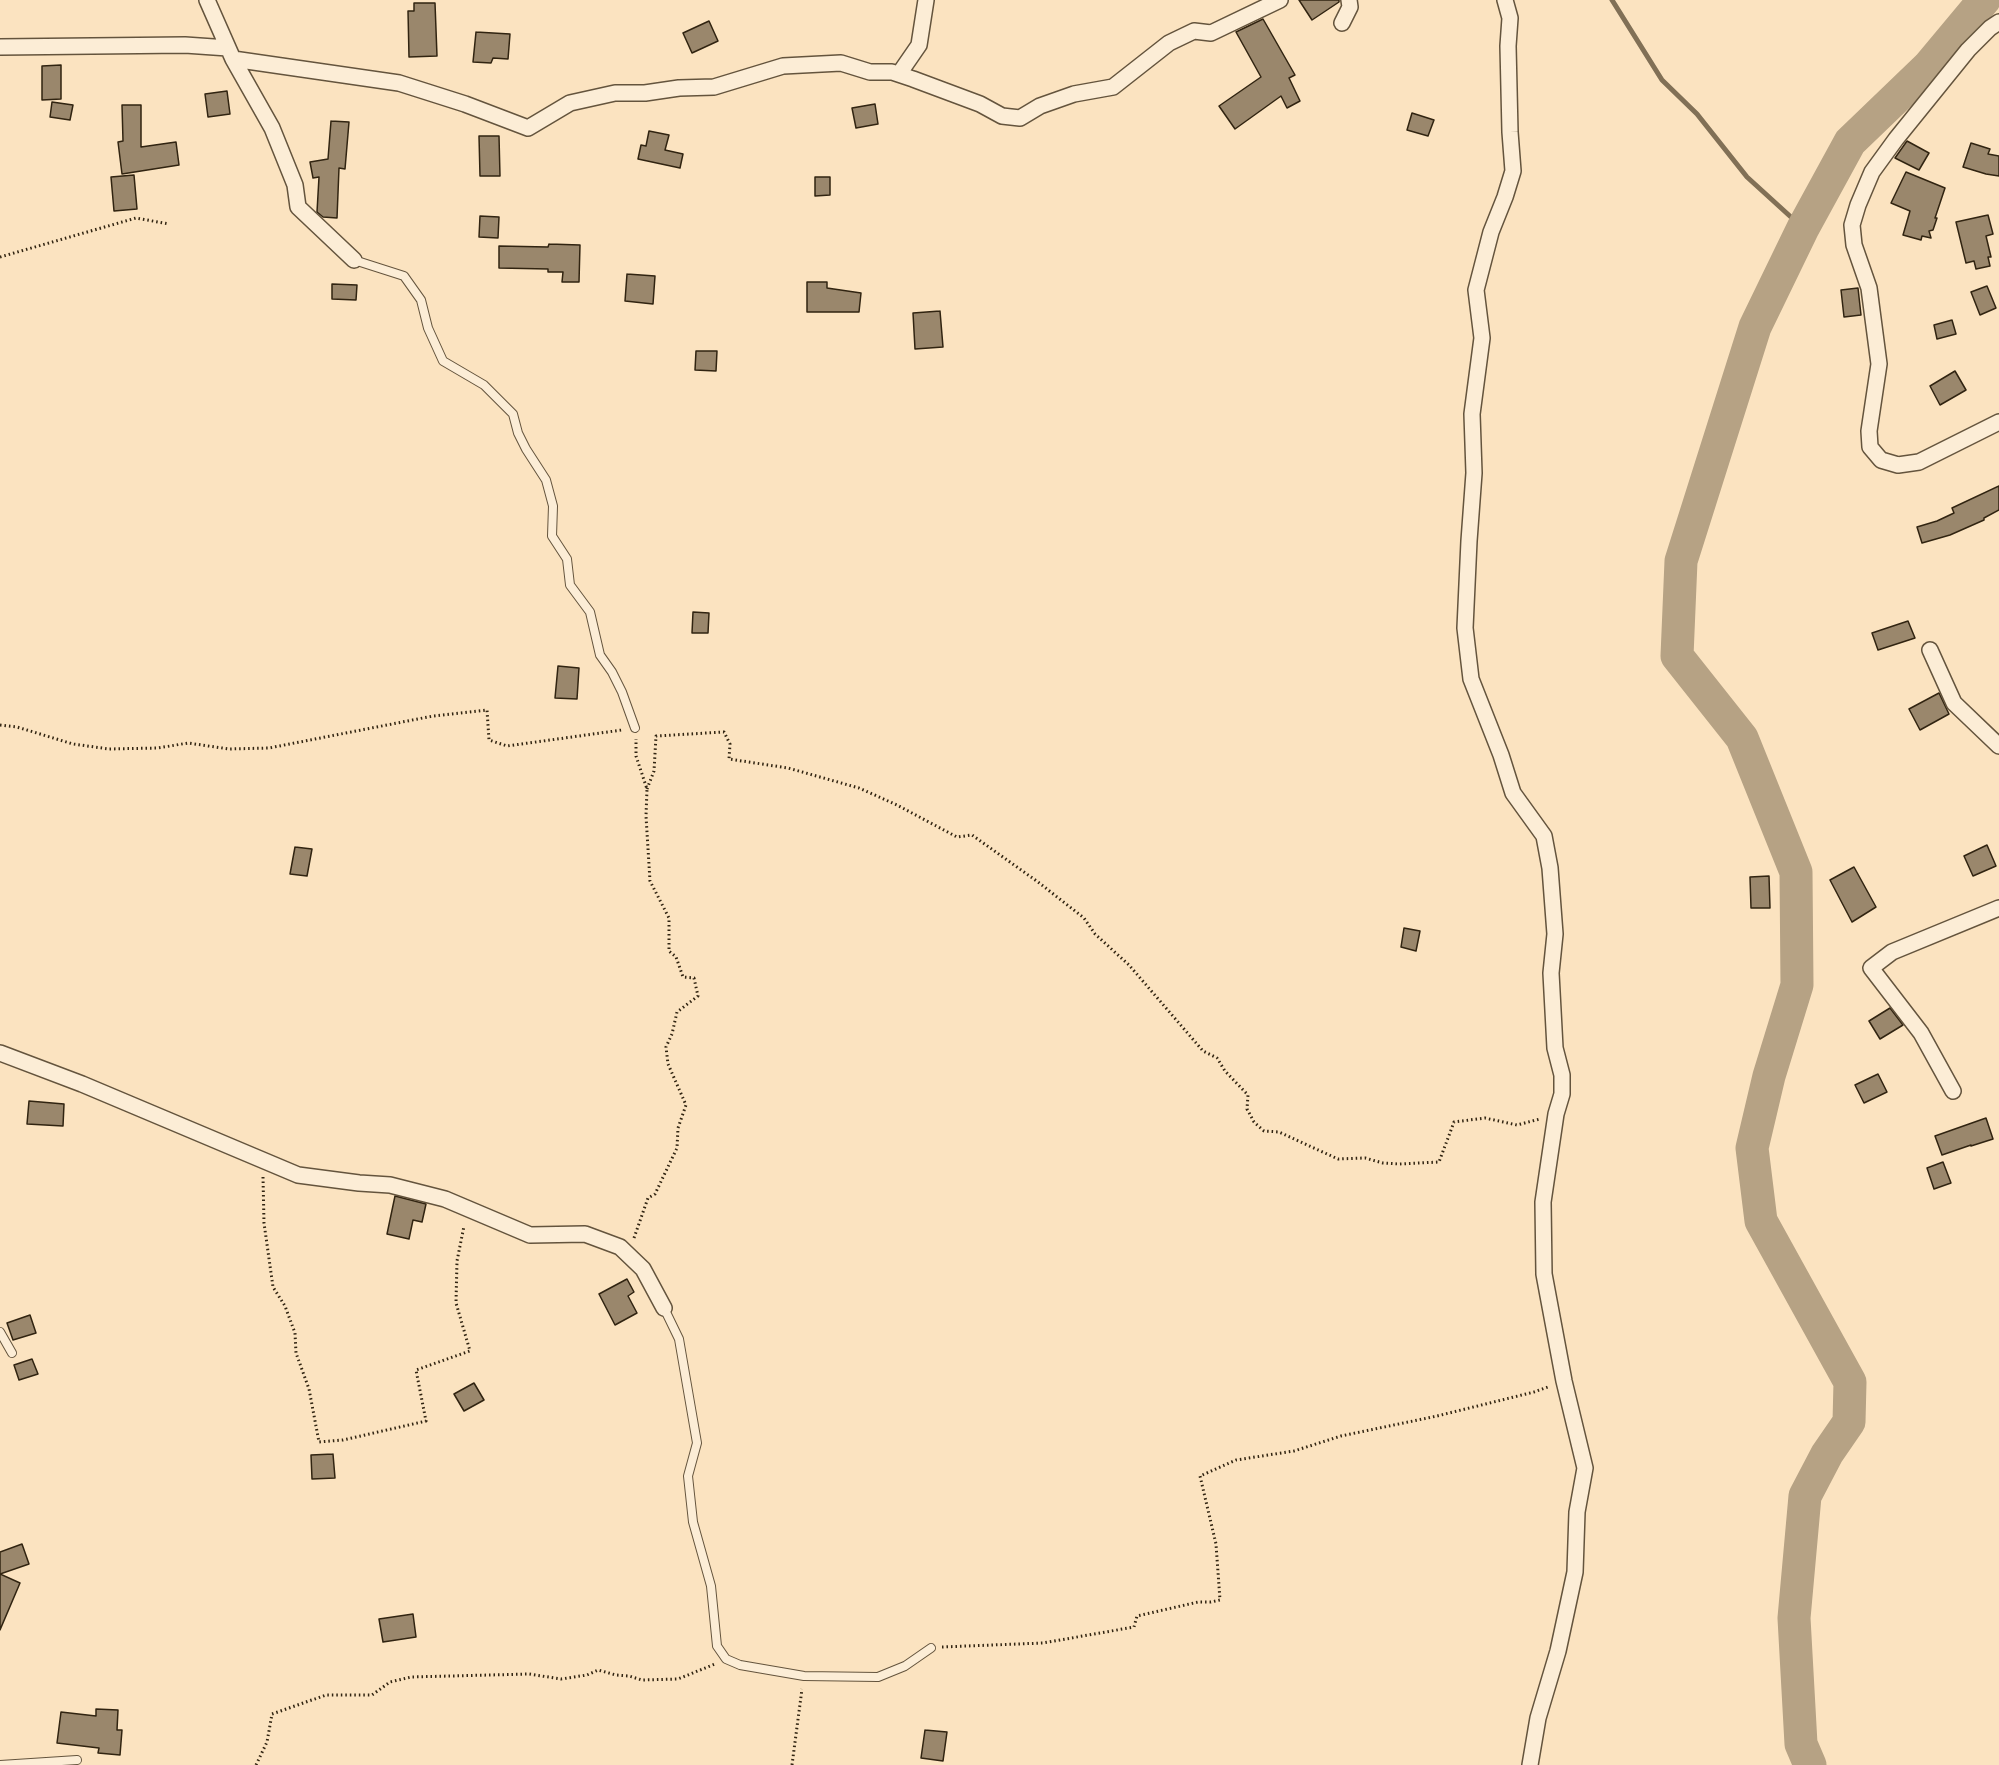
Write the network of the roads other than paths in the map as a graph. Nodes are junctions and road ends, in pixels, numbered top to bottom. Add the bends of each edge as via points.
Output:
1 (207, 0) edge
2 (926, 0) edge
3 (1280, 0) edge
4 (1349, 0) edge
5 (1505, 0) edge
6 (1999, 22) edge
7 (1342, 23) dead end
8 (0, 47) edge
9 (230, 54) junction
10 (899, 74) junction
11 (354, 261) joint
12 (1999, 422) edge
13 (1930, 650) dead end
14 (636, 728) road end
15 (1999, 746) edge
16 (1999, 908) edge
17 (0, 1053) edge
18 (1953, 1091) dead end
19 (664, 1308) joint
20 (0, 1332) edge
21 (12, 1353) dead end
22 (931, 1648) road end
23 (77, 1760) dead end
24 (0, 1765) edge
25 (1530, 1765) edge

1 - 9 street
2 - 10 street via 919,45
3 - 10 street via 1211,33 1194,31 1169,43 1113,87 1074,94 1020,118 1002,116
4 - 7 street
5 - 25 street via 1510,18 1513,171 1476,290 1482,338 1472,414 1474,473 1466,628 1471,679 1513,793 1544,836 1550,868 1555,934 1551,973 1562,1094 1543,1202 1544,1274 1585,1468 1577,1512 1575,1572
6 - 12 street via 1968,50 1890,147 1872,172 1852,225 1854,245 1869,288 1879,364 1870,447 1881,460 1898,465 1919,462
8 - 9 street via 185,45
9 - 10 street via 399,83 528,128 570,103 615,93 714,87 783,66 842,63 870,72
9 - 11 street via 272,128 295,185 298,207
11 - 14 lane via 404,276 421,300 443,361 484,385 513,414 518,433 546,480 553,506 552,536 567,559 570,585 590,612 600,655 622,692
13 - 15 street via 1954,703
16 - 18 street via 1892,952 1871,968 1921,1033
17 - 19 street via 298,1175 390,1185 445,1199 530,1235 585,1234 620,1247 644,1269
19 - 22 lane via 679,1339 697,1443 688,1476 693,1522 711,1586 717,1646 726,1659 804,1676 878,1677 905,1666
20 - 21 lane
23 - 24 lane

